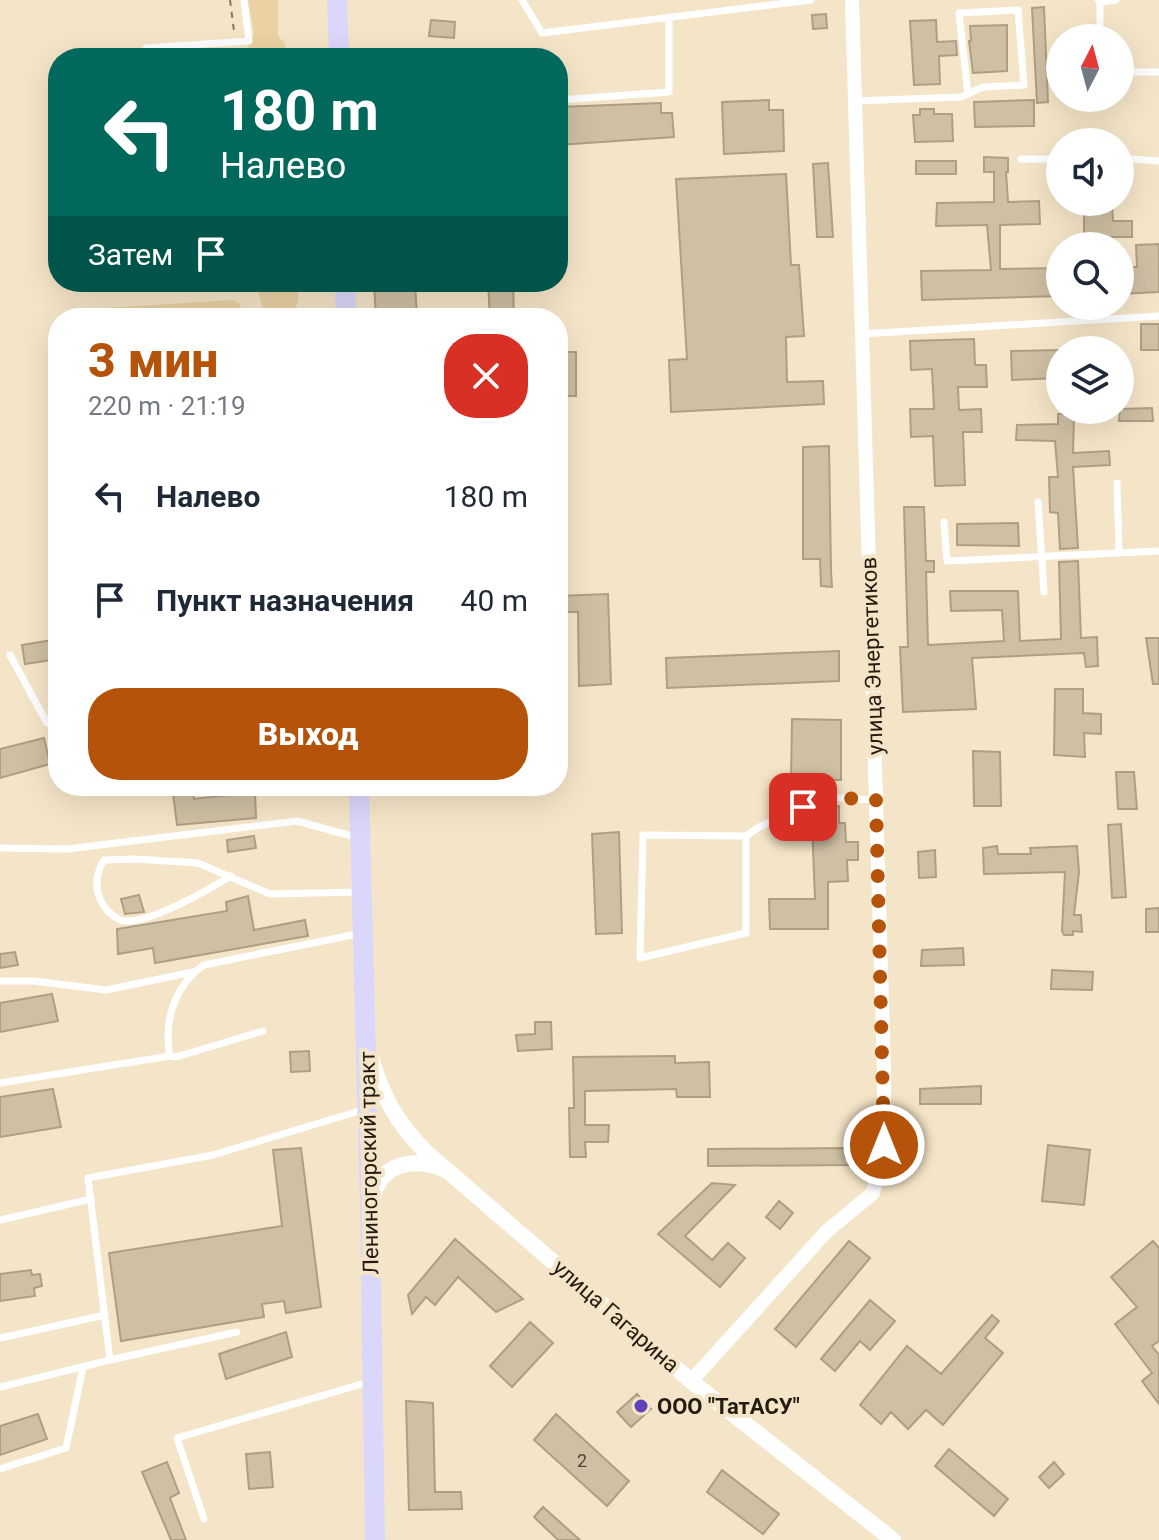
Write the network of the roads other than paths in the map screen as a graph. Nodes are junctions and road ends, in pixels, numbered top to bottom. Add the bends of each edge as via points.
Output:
1 (244, 0) edge
2 (337, 0) edge
3 (522, 0) edge
4 (811, 0) edge
5 (854, 0) edge
6 (1116, 0) edge
7 (1099, 1) edge
8 (669, 17) junction
9 (1100, 24) edge
10 (146, 48) edge
11 (339, 48) edge
12 (1134, 72) edge
13 (1159, 72) edge
14 (968, 94) junction
15 (568, 99) edge
16 (855, 101) junction
17 (1021, 159) dead end
18 (1046, 159) edge
19 (1134, 159) edge
20 (1159, 161) edge
21 (1159, 316) edge
22 (862, 334) junction
23 (1117, 483) dead end
24 (1038, 502) dead end
25 (944, 522) dead end
26 (1159, 551) edge
27 (1119, 553) junction
28 (1042, 557) junction
29 (1044, 592) dead end
30 (10, 655) dead end
31 (48, 723) edge
32 (359, 796) edge
33 (876, 800) junction
34 (746, 836) junction
35 (361, 839) junction
36 (0, 848) edge
37 (231, 876) junction
38 (363, 892) junction
39 (364, 932) junction
40 (193, 972) junction
41 (0, 981) edge
42 (263, 1031) dead end
43 (367, 1036) junction
44 (170, 1056) junction
45 (0, 1083) edge
46 (368, 1108) junction
47 (455, 1176) junction
48 (91, 1199) junction
49 (370, 1209) junction
50 (0, 1220) edge
51 (105, 1315) junction
52 (237, 1332) dead end
53 (0, 1338) edge
54 (110, 1360) junction
55 (83, 1367) junction
56 (374, 1380) junction
57 (691, 1381) junction
58 (0, 1387) edge
59 (0, 1469) edge
60 (204, 1519) dead end
61 (375, 1540) edge
62 (893, 1540) edge

1 - 10 lane via 249,41
2 - 11 main road
3 - 8 lane via 542,33
4 - 8 lane
5 - 16 street, улица Энергетиков
6 - 7 lane
7 - 9 lane
8 - 15 lane via 669,92
12 - 13 lane
14 - 14 lane via 983,87 1024,85 1018,10 959,13
14 - 16 lane
16 - 22 street, улица Энергетиков
17 - 18 lane
19 - 20 lane
21 - 22 lane
22 - 33 street, улица Энергетиков
23 - 27 lane
24 - 28 lane
25 - 28 lane via 947,561
26 - 27 lane
27 - 28 lane
28 - 29 lane
30 - 31 lane
32 - 35 main road, Лениногорский тракт
33 - 34 lane via 825,797
33 - 57 street, улица Энергетиков via 884,1145 873,1193 827,1231
34 - 34 lane via 746,933 640,958 643,835
35 - 36 lane via 297,821 67,849
35 - 38 main road, Лениногорский тракт
37 - 37 lane via 198,863 135,859 104,860 96,880 102,904 118,919 130,921 191,899
37 - 38 lane via 270,894
38 - 39 main road, Лениногорский тракт
39 - 40 lane via 204,965
39 - 43 main road, Лениногорский тракт
40 - 41 lane via 106,990
40 - 44 lane via 177,993 168,1023
42 - 44 lane
43 - 46 main road, Лениногорский тракт
43 - 47 street, улица Гагарина via 395,1117
44 - 45 lane
46 - 48 lane via 213,1155 88,1178
46 - 49 main road, Лениногорский тракт
47 - 49 street, улица Гагарина via 424,1163 397,1166 381,1177
47 - 57 street, улица Гагарина
48 - 50 lane
48 - 51 lane
49 - 56 main road, Лениногорский тракт
51 - 53 lane
51 - 54 lane
52 - 54 lane
54 - 55 lane
55 - 58 lane
55 - 59 lane via 66,1448
56 - 60 lane via 177,1438
56 - 61 main road, Лениногорский тракт
57 - 62 street, улица Гагарина

